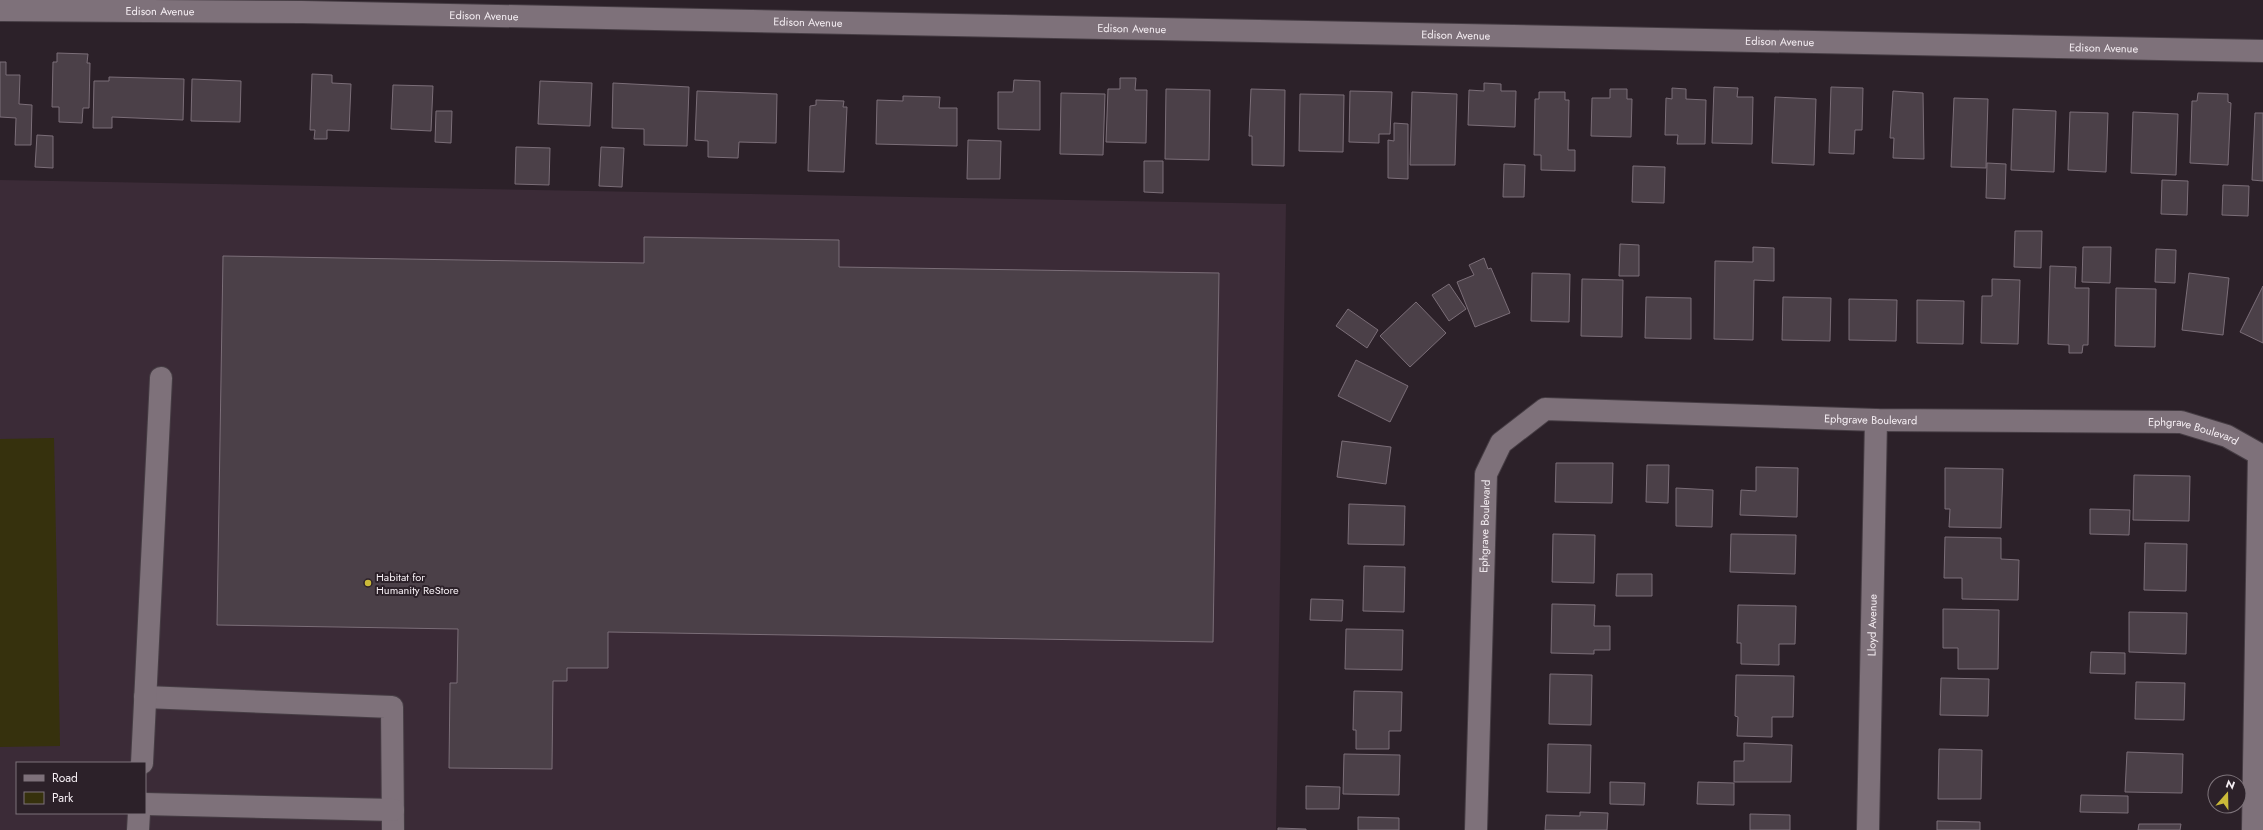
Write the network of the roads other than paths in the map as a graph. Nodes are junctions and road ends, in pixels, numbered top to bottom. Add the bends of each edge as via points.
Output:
1 (302, 6) edge
2 (0, 10) edge
3 (2263, 51) edge
4 (161, 378) dead end
5 (1876, 420) junction
6 (145, 697) junction
7 (142, 762) edge
8 (146, 804) edge
9 (139, 814) edge
10 (393, 820) edge
11 (138, 830) edge
12 (1476, 830) edge
13 (1868, 830) edge
14 (2253, 830) edge

1 - 2 street, Edison Avenue
1 - 3 street, Edison Avenue
4 - 6 street
5 - 12 street, Ephgrave Boulevard via 1545,409 1501,443 1486,474
5 - 13 street, Lloyd Avenue
5 - 14 street, Ephgrave Boulevard via 2181,422 2227,436 2259,454
6 - 7 street
6 - 10 street via 392,707
8 - 10 street
9 - 11 street

